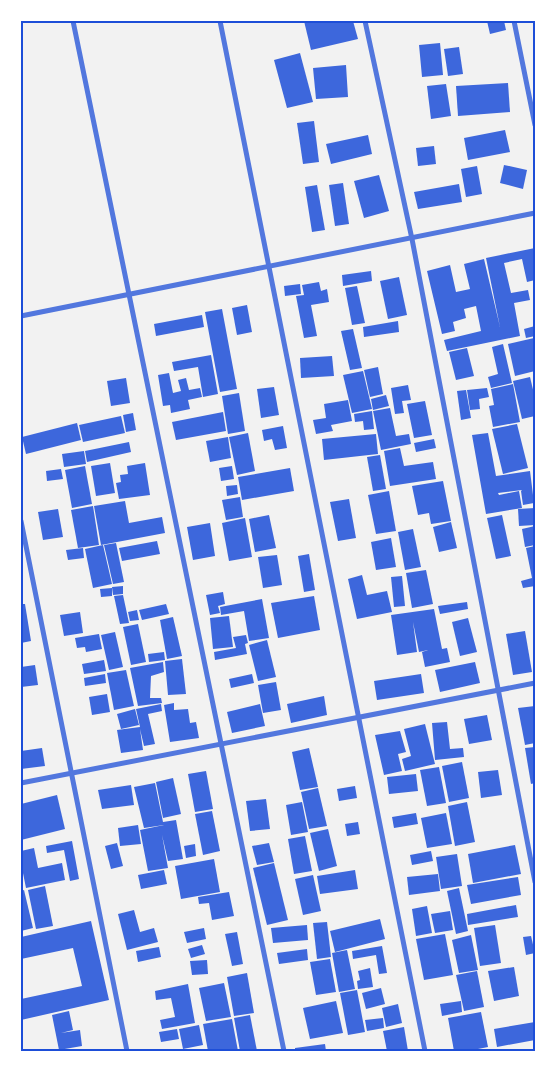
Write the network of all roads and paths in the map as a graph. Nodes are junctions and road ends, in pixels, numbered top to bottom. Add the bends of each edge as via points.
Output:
1 (73, 21) edge
2 (220, 21) edge
3 (364, 21) edge
4 (514, 21) edge
5 (535, 126) edge
6 (535, 213) edge
7 (412, 239) junction
8 (269, 266) junction
9 (129, 295) junction
10 (21, 316) edge
11 (21, 521) edge
12 (535, 683) edge
13 (498, 690) junction
14 (359, 718) junction
15 (221, 744) junction
16 (71, 773) junction
17 (21, 783) edge
18 (535, 882) edge
19 (127, 1051) edge
20 (284, 1051) edge
21 (425, 1051) edge

1 - 9 street
2 - 8 street
3 - 7 street
4 - 5 street
6 - 7 street
7 - 8 street
7 - 13 street
8 - 9 street
8 - 14 street
9 - 10 street
9 - 15 street
11 - 16 street
12 - 13 street
13 - 14 street
13 - 18 street
14 - 15 street
14 - 21 street
15 - 16 street
15 - 20 street
16 - 17 street
16 - 19 street

